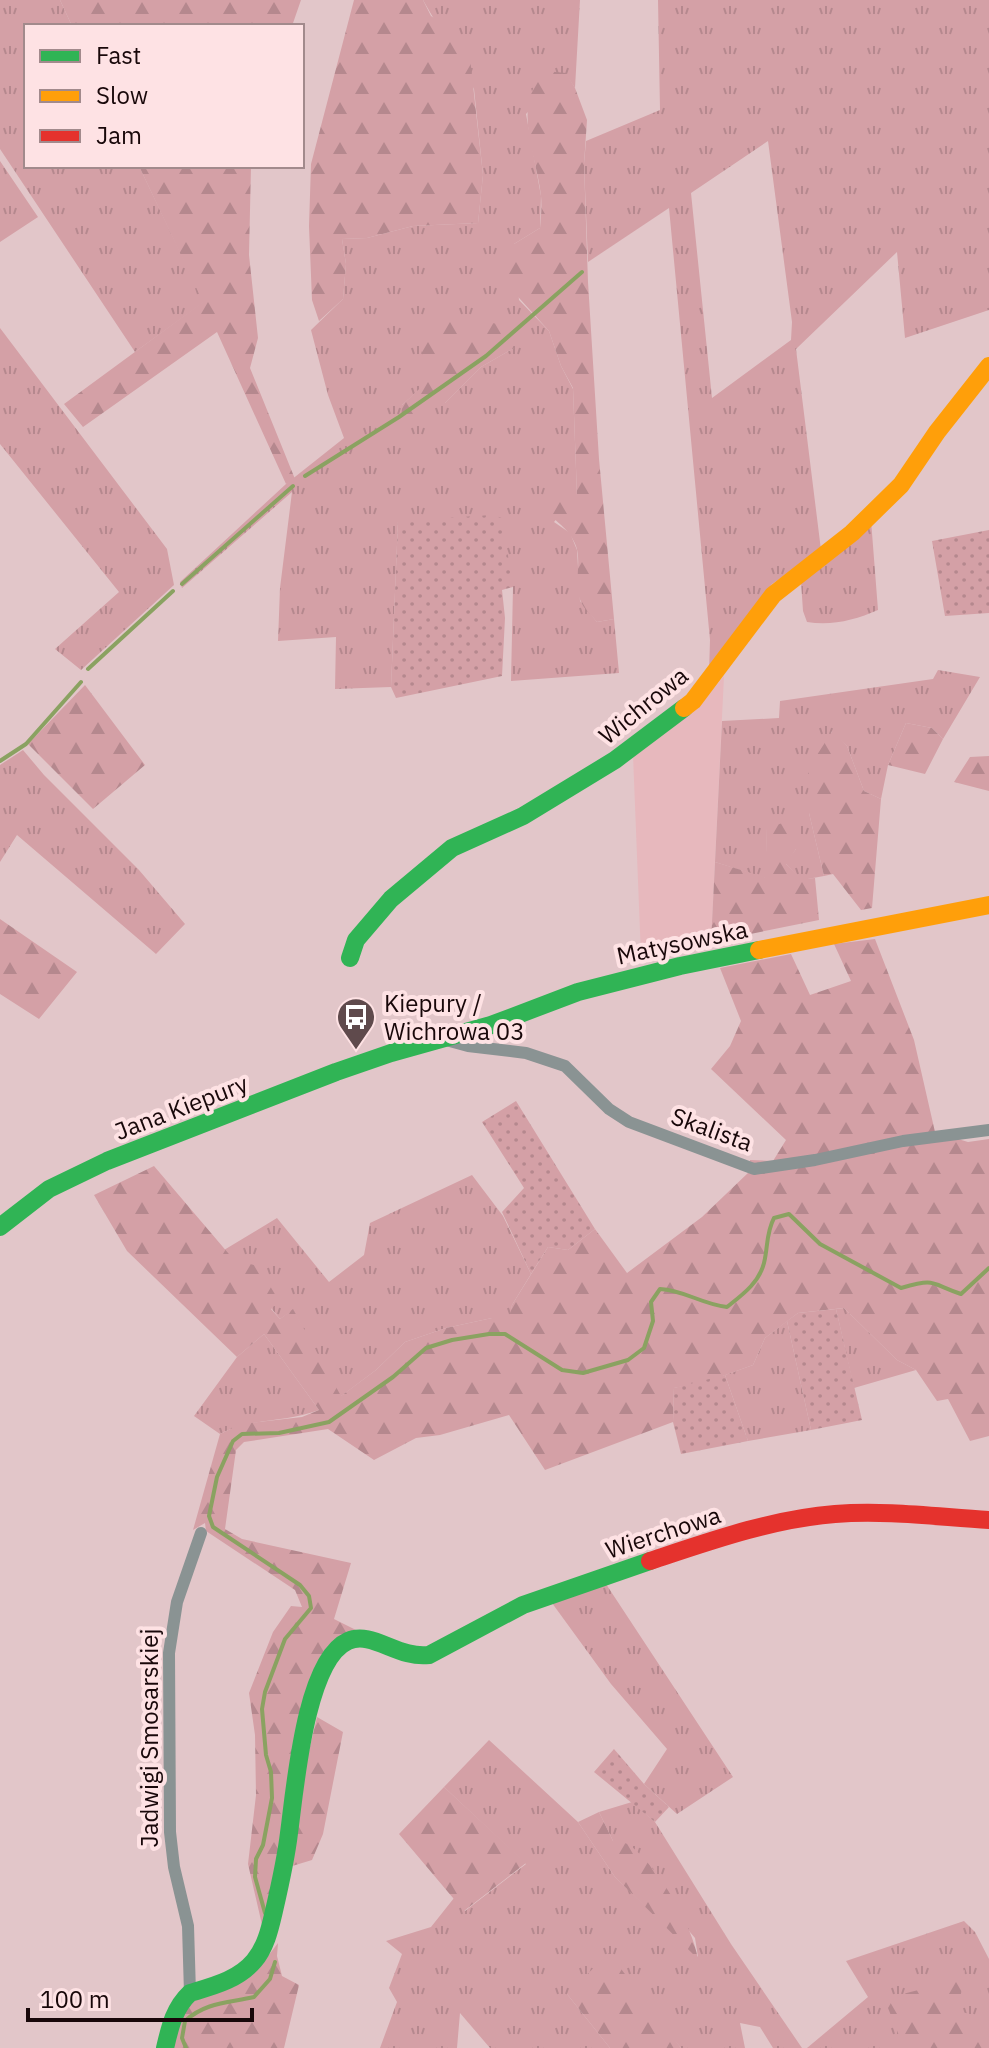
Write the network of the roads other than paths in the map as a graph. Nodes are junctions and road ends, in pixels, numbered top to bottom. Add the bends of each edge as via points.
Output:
1 (989, 366) edge
2 (989, 905) edge
3 (350, 958) dead end
4 (443, 1039) junction
5 (391, 1053) joint
6 (989, 1130) edge
7 (0, 1227) edge
8 (989, 1520) edge
9 (201, 1533) dead end
10 (190, 1993) junction
11 (165, 2048) edge

1 - 3 street, Wichrowa via 901,485 852,533 773,595 693,701 615,760 523,816 452,848 391,899 356,940
2 - 4 street, Matysowska via 626,978
4 - 5 street, Matysowska
4 - 6 street, Skalista via 526,1053 565,1066 629,1122 754,1169
5 - 7 street, Jana Kiepury via 73,1176
8 - 10 street, Wierchowa via 861,1513 766,1523 501,1615 426,1656 413,1657 359,1637 334,1651 318,1681 304,1738 286,1856 263,1949 237,1978
9 - 10 street, Jadwigi Smosarskiej via 177,1602 169,1653 170,1832 189,1936
10 - 11 street, Jadwigi Smosarskiej via 178,2007

